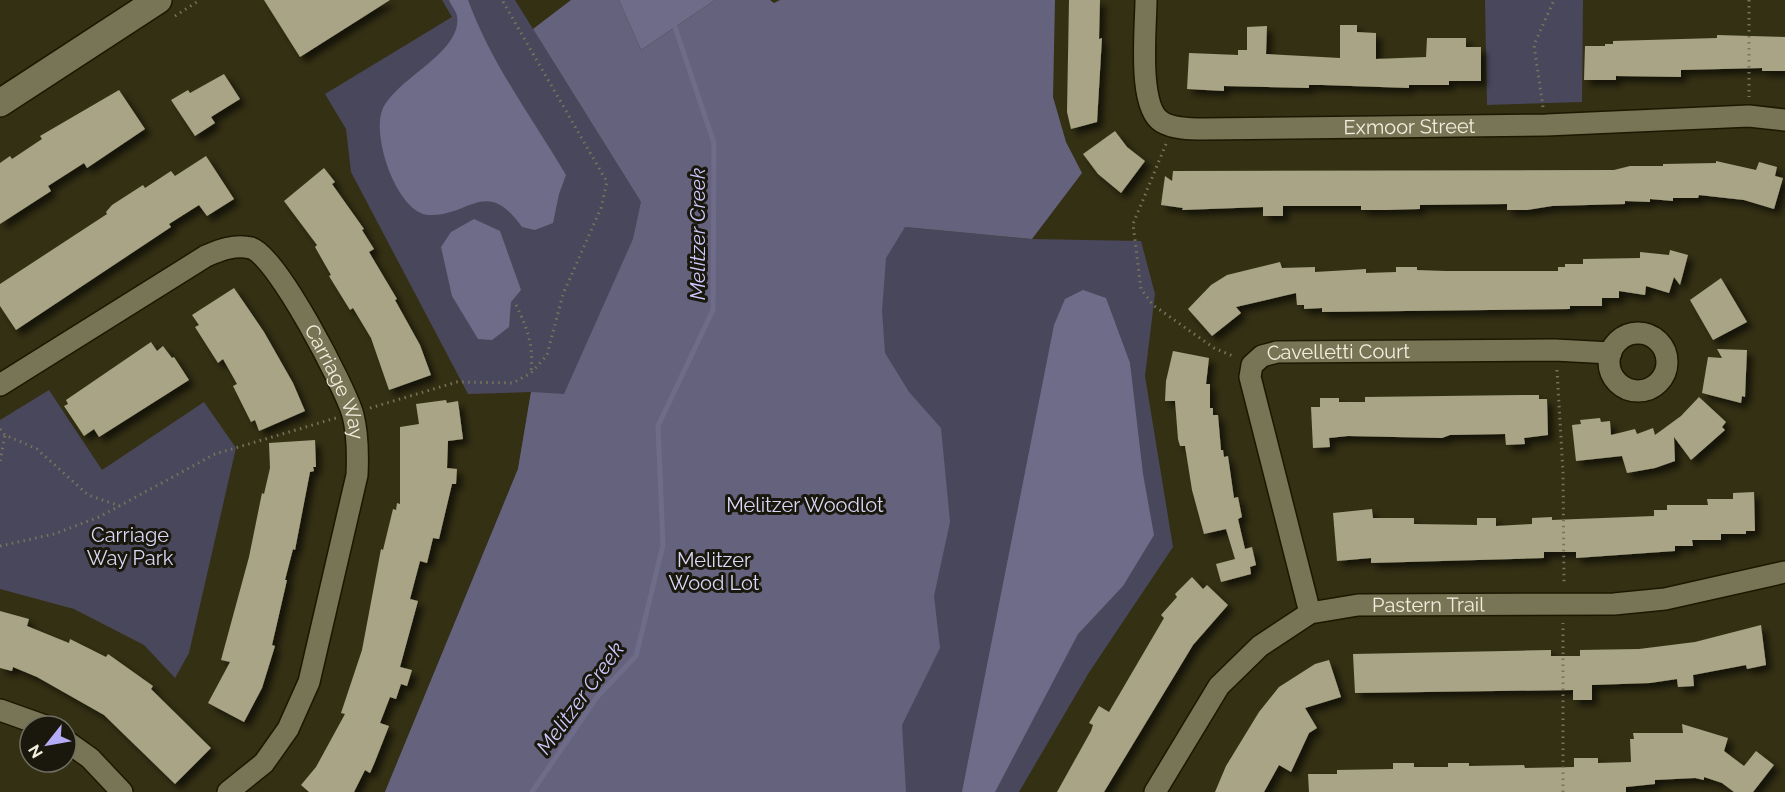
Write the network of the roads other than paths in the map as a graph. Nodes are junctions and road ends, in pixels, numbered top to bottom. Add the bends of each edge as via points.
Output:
1 (158, 0) edge
2 (1146, 0) edge
3 (0, 103) edge
4 (1785, 120) edge
5 (1611, 353) dead end
6 (0, 385) edge
7 (1785, 572) edge
8 (1310, 613) junction
9 (0, 710) edge
10 (18, 716) edge
11 (78, 750) edge
12 (122, 792) edge
13 (228, 792) edge
14 (1155, 792) edge

1 - 3 street
2 - 4 street, Exmoor Street via 1146,91 1151,110 1162,122 1174,126 1203,129 1546,125 1749,116
5 - 8 street, Cavelletti Court via 1277,352 1262,356 1252,365 1250,377
6 - 13 street, Carriage Way via 206,256 228,248 252,248 268,260 328,357 352,413 358,447 357,475 309,682 288,729 264,763
7 - 8 street, Pastern Trail via 1665,599 1614,604 1358,605
8 - 14 street, Pastern Trail via 1260,646 1219,686
9 - 10 street
11 - 12 street

